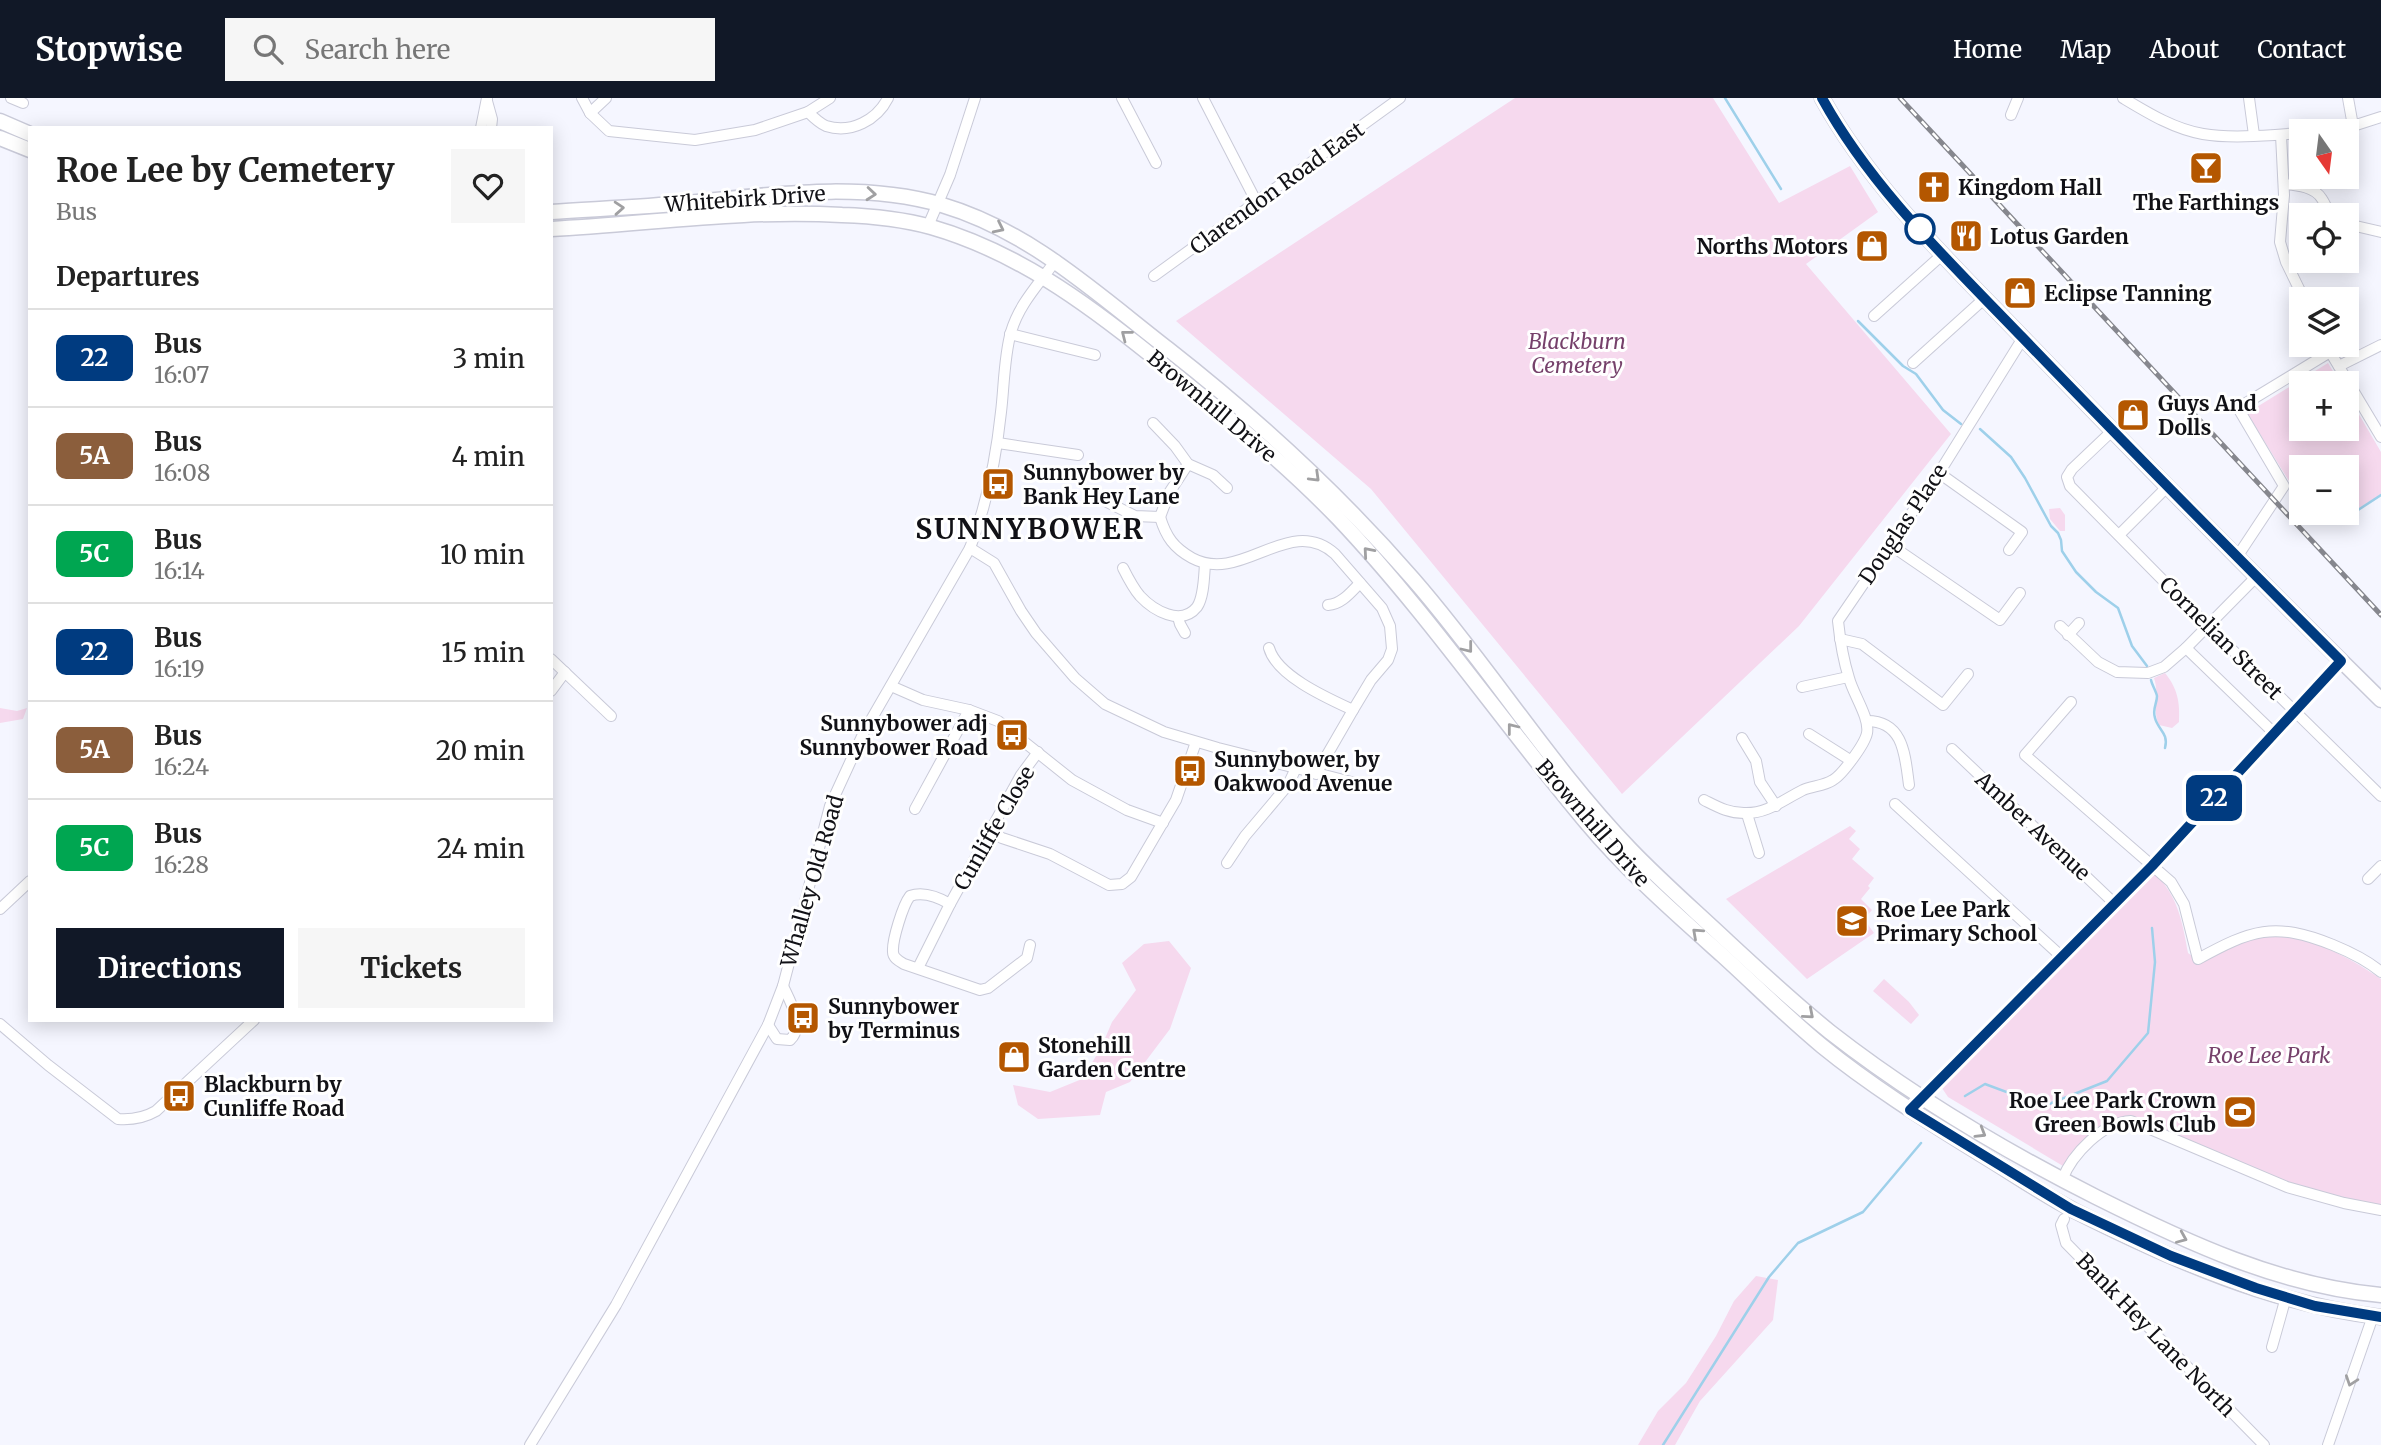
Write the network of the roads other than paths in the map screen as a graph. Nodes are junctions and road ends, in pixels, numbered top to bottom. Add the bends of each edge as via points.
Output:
1 (11, 98) edge
2 (582, 98) edge
3 (606, 98) edge
4 (830, 98) edge
5 (888, 98) edge
6 (975, 98) edge
7 (1122, 98) edge
8 (1203, 98) edge
9 (1400, 98) edge
10 (1822, 98) edge
11 (2018, 98) edge
12 (2123, 98) edge
13 (2249, 98) edge
14 (2348, 98) edge
15 (487, 99) edge
16 (23, 103) dead end
17 (808, 112) junction
18 (590, 113) junction
19 (2011, 115) dead end
20 (2381, 117) edge
21 (2352, 119) edge
22 (0, 121) edge
23 (2359, 124) edge
24 (481, 126) edge
25 (491, 126) edge
26 (28, 133) edge
27 (2289, 134) edge
28 (2254, 135) junction
29 (2281, 135) junction
30 (0, 138) edge
31 (28, 149) edge
32 (1156, 163) dead end
33 (2284, 184) junction
34 (1257, 203) junction
35 (2324, 203) edge
36 (938, 204) junction
37 (553, 212) edge
38 (928, 226) junction
39 (2359, 227) edge
40 (553, 229) edge
41 (2381, 232) edge
42 (1943, 254) junction
43 (1056, 260) junction
44 (1154, 276) dead end
45 (1043, 278) junction
46 (2298, 287) edge
47 (1984, 298) junction
48 (1874, 316) dead end
49 (1010, 334) junction
50 (2023, 338) junction
51 (2381, 345) edge
52 (1095, 355) dead end
53 (2314, 357) edge
54 (2334, 357) edge
55 (1913, 363) dead end
56 (2339, 366) junction
57 (1153, 423) dead end
58 (2112, 431) junction
59 (2381, 437) edge
60 (998, 443) junction
61 (1078, 455) dead end
62 (1188, 464) junction
63 (1939, 472) junction
64 (2167, 487) junction
65 (1227, 488) dead end
66 (1105, 501) dead end
67 (1160, 517) junction
68 (2119, 535) junction
69 (1889, 544) junction
70 (970, 548) junction
71 (2009, 550) dead end
72 (2237, 557) junction
73 (1205, 564) junction
74 (1122, 567) dead end
75 (2257, 576) junction
76 (1360, 583) junction
77 (2020, 593) dead end
78 (1328, 606) dead end
79 (1178, 617) junction
80 (2078, 622) dead end
81 (2060, 626) dead end
82 (2208, 626) junction
83 (1185, 633) dead end
84 (2068, 635) junction
85 (1840, 639) junction
86 (1269, 648) dead end
87 (2186, 648) junction
88 (553, 661) edge
89 (2341, 661) junction
90 (565, 672) junction
91 (1968, 674) dead end
92 (1848, 677) junction
93 (891, 686) junction
94 (1802, 687) dead end
95 (553, 688) edge
96 (2381, 700) edge
97 (2071, 702) dead end
98 (1353, 709) junction
99 (969, 710) junction
100 (2294, 710) junction
101 (611, 716) dead end
102 (1867, 721) junction
103 (2274, 733) junction
104 (1809, 734) dead end
105 (1742, 738) dead end
106 (1196, 742) junction
107 (1952, 749) dead end
108 (1038, 752) junction
109 (1850, 760) junction
110 (1296, 768) junction
111 (1316, 774) junction
112 (1909, 785) dead end
113 (1367, 786) dead end
114 (2381, 796) edge
115 (1704, 800) dead end
116 (1895, 804) dead end
117 (1776, 806) junction
118 (915, 809) dead end
119 (1747, 814) junction
120 (1163, 823) junction
121 (991, 832) junction
122 (1759, 853) dead end
123 (1227, 863) dead end
124 (2152, 866) junction
125 (2381, 866) edge
126 (2368, 879) dead end
127 (28, 883) edge
128 (2114, 902) junction
129 (950, 904) junction
130 (0, 909) edge
131 (1030, 946) dead end
132 (2062, 957) junction
133 (918, 968) junction
134 (2381, 972) edge
135 (782, 986) junction
136 (252, 1022) edge
137 (0, 1024) edge
138 (768, 1025) junction
139 (1922, 1098) junction
140 (1910, 1110) junction
141 (2062, 1180) junction
142 (2381, 1210) edge
143 (2064, 1219) dead end
144 (2379, 1291) edge
145 (2286, 1297) junction
146 (2377, 1317) edge
147 (2272, 1347) dead end
148 (530, 1445) edge
149 (2264, 1445) edge
150 (2328, 1445) edge

1 - 16 street
2 - 18 street
3 - 18 street
4 - 17 street
5 - 17 street via 871,120 845,129 823,125
6 - 36 street
7 - 32 street
8 - 34 street
9 - 34 street, Clarendon Road East
10 - 42 highway via 1842,134
11 - 19 street
12 - 28 street via 2177,126 2204,134
13 - 28 street
14 - 21 street
15 - 24 street
15 - 25 street
17 - 18 street via 755,130 695,140 610,131
20 - 23 street
22 - 26 highway
27 - 29 street
28 - 29 street
29 - 33 street
30 - 31 highway
33 - 35 street via 2313,190
33 - 46 street via 2280,242
34 - 44 street, Clarendon Road East
37 -> 36 highway, Whitebirk Drive via 807,192 887,195
36 - 38 street
36 -> 43 highway, Brownhill Drive via 977,218
38 - 40 highway, Whitebirk Drive via 810,213
38 - 45 highway, Brownhill Drive via 986,246
39 - 41 street
42 - 47 highway
42 - 48 street
43 - 45 street, Whalley Old Road
43 -> 139 highway, Brownhill Drive via 1217,388 1357,517 1426,594 1598,814 1650,869 1827,1030
45 - 49 street, Whalley Old Road via 1020,309
140 -> 45 highway, Brownhill Drive via 1823,1047 1611,850 1452,651 1325,506 1233,420 1097,312
47 - 50 highway
47 - 55 street
49 - 52 street
49 - 60 street, Whalley Old Road
50 - 58 highway
50 - 63 street, Douglas Place
51 - 56 street
53 - 72 street via 2238,408 2284,486
54 - 56 street
56 - 59 street
57 - 62 street
58 - 64 highway
58 - 68 street, Cornelian Street via 2067,477 2070,486
60 - 61 street
60 - 70 street, Whalley Old Road via 986,504
62 - 65 street via 1218,478
62 - 67 street
63 - 69 street, Douglas Place
63 - 71 street via 2022,532
64 - 68 street
64 - 72 highway
66 - 67 street via 1135,516
67 - 73 street via 1166,536 1177,548
68 - 82 street, Cornelian Street
69 - 77 street via 2000,620
69 - 85 street, Douglas Place via 1838,621
70 - 93 street, Whalley Old Road
70 - 106 street via 995,563 1036,633 1105,704
72 - 75 highway
73 - 76 street via 1239,562 1301,540 1328,547
73 - 79 street via 1199,602
74 - 79 street via 1146,602
75 - 82 street
75 - 89 highway
76 - 78 street via 1343,606
76 - 98 street via 1382,608 1390,626 1392,649
79 - 83 street
80 - 84 street
81 - 84 street
82 - 87 street
82 - 100 street, Cornelian Street
84 - 87 street via 2117,672 2148,673 2164,667
85 - 91 street via 1863,644 1943,705
85 - 92 street, Douglas Place
86 - 98 street via 1272,658 1300,682
87 - 103 street
88 - 90 street
89 - 96 highway
89 - 100 street
90 - 95 street
90 - 101 street
92 - 94 street
92 - 102 street, Douglas Place
93 - 99 street via 923,700
93 - 135 street, Whalley Old Road via 852,755 831,806
97 - 124 street via 2025,755
98 - 111 street
99 - 108 street via 998,721
99 - 118 street
100 - 103 street
100 - 114 street, Cornelian Street
102 - 109 street via 1864,741
102 - 112 street via 1881,721 1895,732 1902,744
103 - 124 street
104 - 109 street
105 - 117 street via 1756,761 1760,782
106 - 110 street
106 - 120 street via 1177,800
107 - 128 street, Amber Avenue
108 - 120 street via 1072,780 1127,810
108 - 121 street, Cunliffe Close
109 - 117 street via 1832,781
110 - 111 street
110 - 123 street via 1288,785
111 - 113 street
115 - 119 street via 1726,812
116 - 132 street
117 - 119 street
119 - 122 street
120 - 121 street via 1131,877 1114,886 1051,854
121 - 129 street, Cunliffe Close
124 - 128 street
124 - 134 street via 2171,882 2184,904 2197,959 2249,934 2288,932 2337,947
125 - 126 street
127 - 130 street
128 - 132 street
129 - 133 street, Cunliffe Close
129 - 133 street, Cunliffe Close via 919,894 910,896 905,904 893,954
131 - 133 street, Cunliffe Close via 1027,958 984,990
132 - 139 street
135 - 138 street, Whalley Old Road
135 - 138 street via 794,1012 796,1034 790,1040 777,1039
136 - 137 street via 156,1111 129,1119 118,1119
138 - 148 street, Whalley Old Road via 616,1305
139 - 140 street
139 -> 141 highway, Brownhill Drive
140 - 145 highway, Brownhill Drive via 2071,1209 2171,1256
141 - 142 street via 2105,1127 2131,1121 2287,1187
141 -> 144 highway, Brownhill Drive via 2253,1268 2323,1286
143 - 149 street, Bank Hey Lane North via 2061,1226 2066,1243
145 - 146 highway, Brownhill Drive
145 - 147 street
146 -> 150 street

